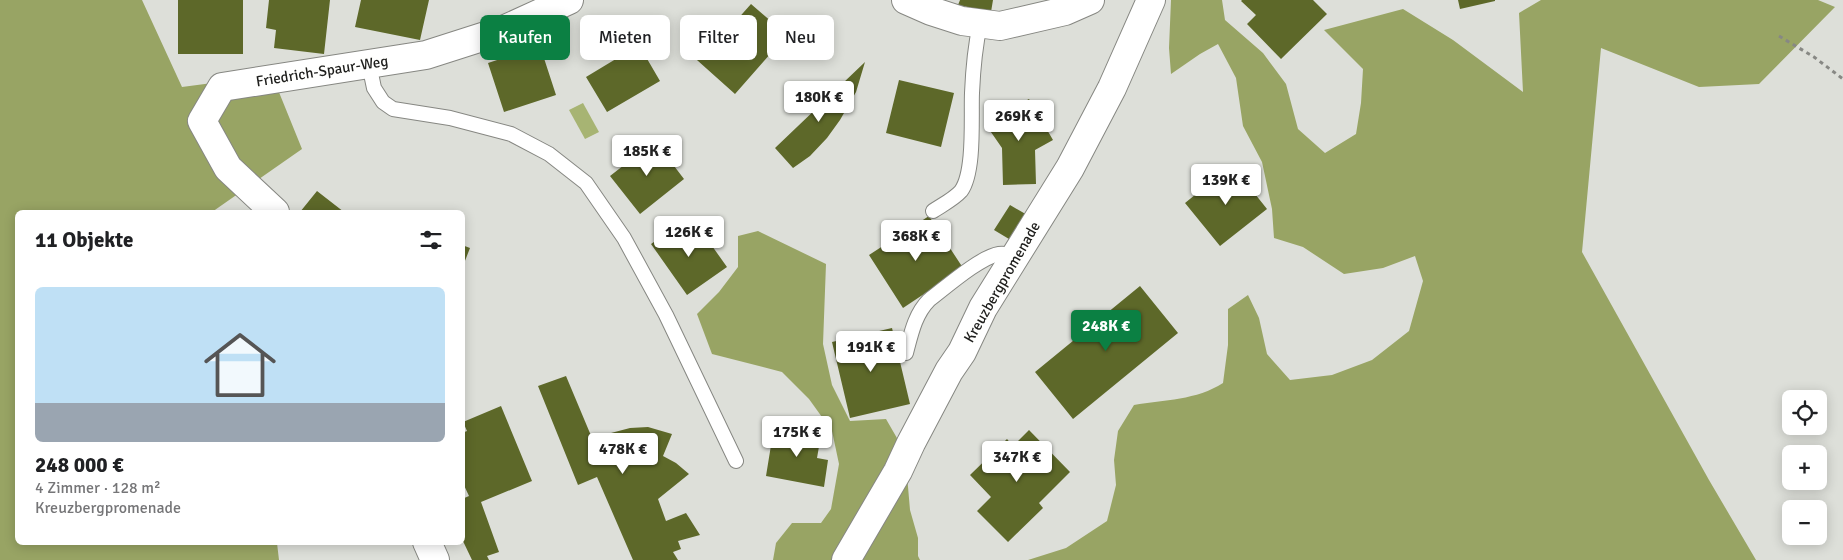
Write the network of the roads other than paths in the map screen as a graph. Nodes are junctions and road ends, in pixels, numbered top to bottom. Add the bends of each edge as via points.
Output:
1 (569, 0) edge
2 (906, 0) edge
3 (1090, 0) edge
4 (1151, 0) edge
5 (980, 24) junction
6 (369, 64) junction
7 (273, 210) edge
8 (933, 211) dead end
9 (1015, 258) junction
10 (906, 353) dead end
11 (736, 461) dead end
12 (428, 545) edge
13 (435, 560) edge
14 (846, 560) edge

1 - 6 street, Friedrich-Spaur-Weg via 501,31 426,54
2 - 5 street via 931,11
3 - 5 street via 1065,11 1033,19 1000,26
4 - 9 street, Kreuzbergpromenade via 1092,127
5 - 8 lane via 967,178 961,191
6 - 7 street, Friedrich-Spaur-Weg via 222,87 202,121 228,168
6 - 11 lane via 374,88 383,102 393,109 450,118 510,134 549,154 586,183 624,238 666,315
9 - 10 lane via 996,255 923,305
9 - 14 street, Kreuzbergpromenade via 983,308 898,471
12 - 13 street

